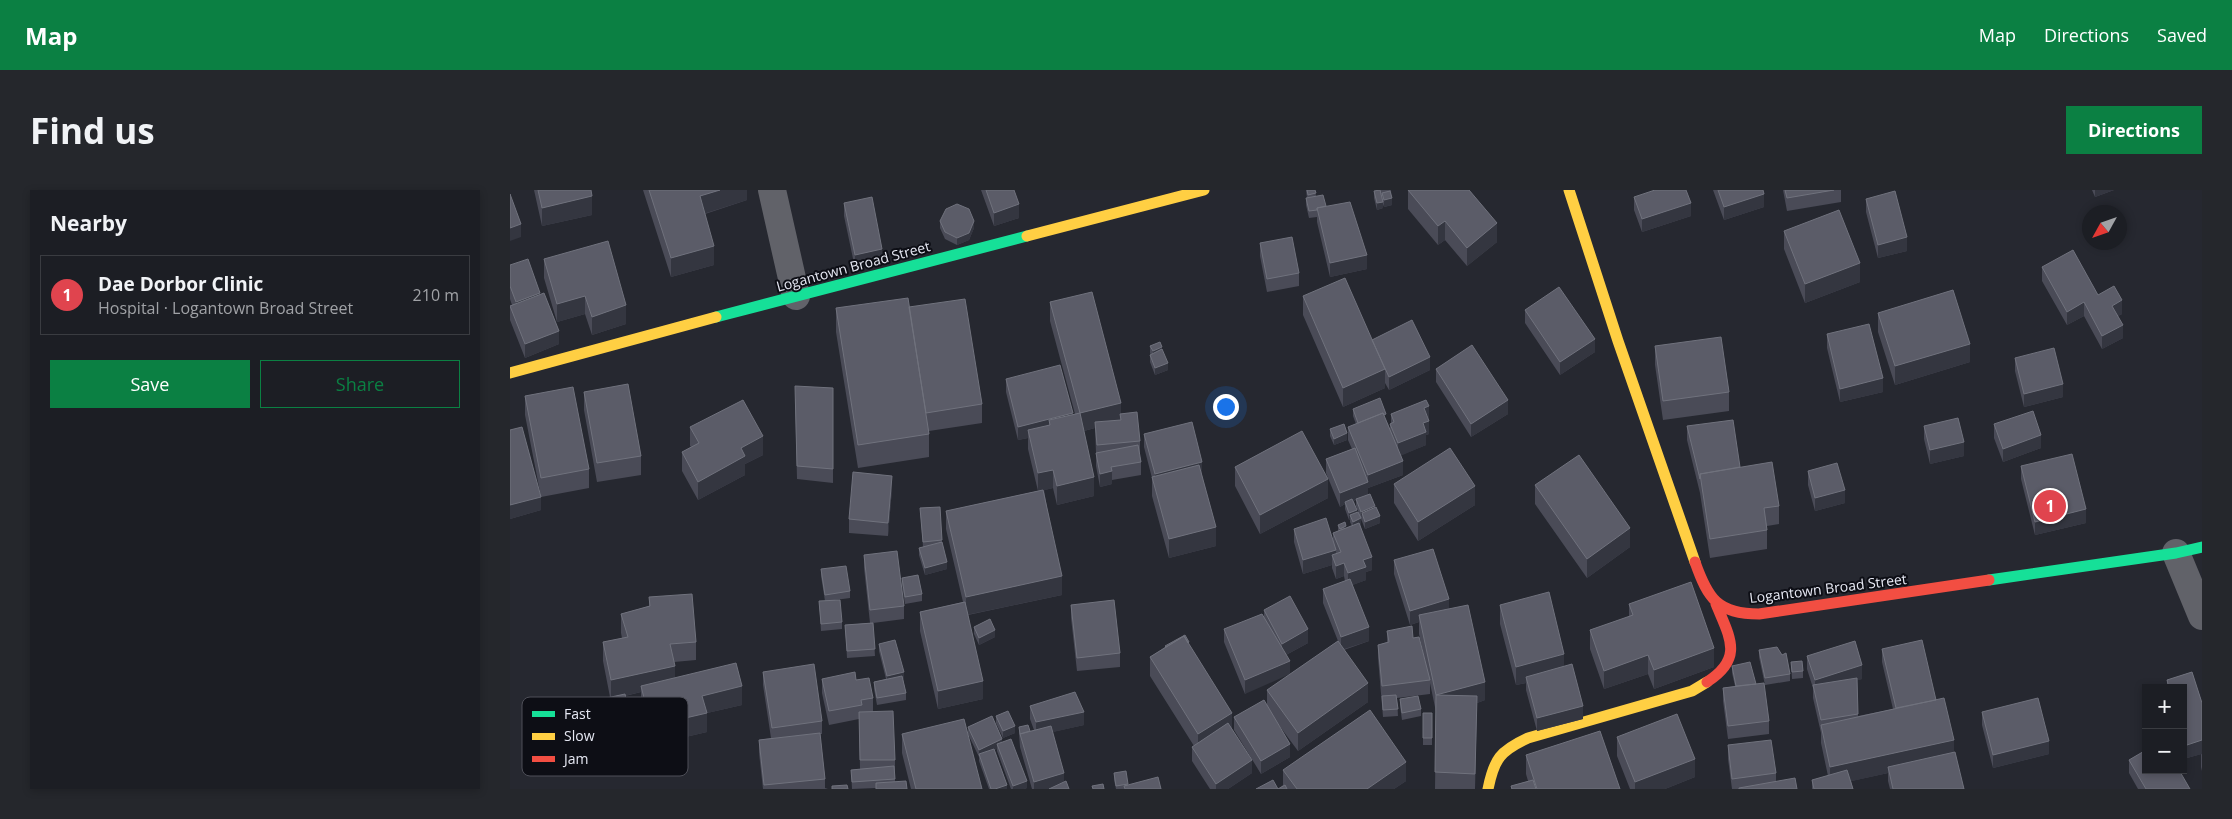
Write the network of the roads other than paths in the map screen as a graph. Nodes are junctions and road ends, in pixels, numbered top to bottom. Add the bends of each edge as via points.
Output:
1 (772, 190) edge
2 (1204, 190) edge
3 (1571, 191) edge
4 (796, 296) junction
5 (510, 373) edge
6 (2189, 550) edge
7 (1716, 604) junction
8 (2202, 616) edge
9 (1488, 789) edge

1 - 4 street
2 - 4 street, Logantown Broad Street
3 - 7 street via 1618,341 1701,580
4 - 5 street, Logantown Broad Street
6 - 7 street, Logantown Broad Street via 1759,614 1740,614
6 - 8 street
7 - 9 street via 1732,653 1722,672 1692,691 1528,738 1503,750 1492,768

